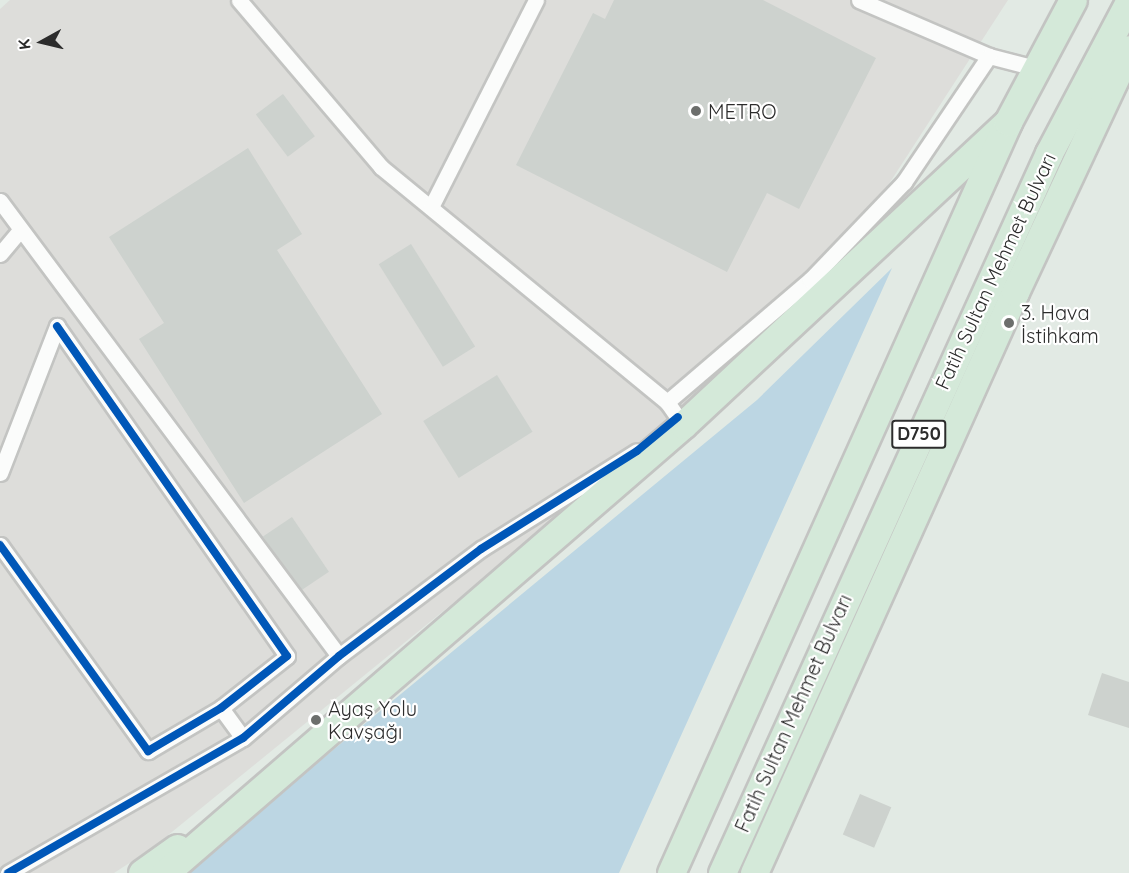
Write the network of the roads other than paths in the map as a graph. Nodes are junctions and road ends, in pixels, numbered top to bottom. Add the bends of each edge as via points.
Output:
1 (239, 0) edge
2 (536, 0) edge
3 (859, 0) edge
4 (1073, 0) edge
5 (1129, 2) edge
6 (1129, 49) edge
7 (989, 56) junction
8 (1035, 68) junction
9 (1008, 122) junction
10 (0, 201) edge
11 (430, 207) junction
12 (19, 231) junction
13 (0, 254) edge
14 (667, 402) junction
15 (681, 421) junction
16 (0, 473) edge
17 (0, 545) edge
18 (339, 656) junction
19 (220, 708) junction
20 (243, 738) junction
21 (247, 800) junction
22 (8, 873) edge
23 (142, 873) edge
24 (165, 873) edge
25 (671, 873) edge
26 (722, 873) edge
27 (754, 873) edge

1 - 11 street via 381,167
2 - 11 street
3 - 7 street
4 - 8 highway, D750
5 - 26 highway, Fatih Sultan Mehmet Bulvarı / D750 via 1049,153
6 - 27 highway via 1015,292
7 - 8 street
7 - 14 street via 904,182 810,280
8 - 9 highway, D750
9 - 15 highway
9 - 25 highway, D750
10 - 12 street
11 - 14 street
12 - 13 street
12 - 18 street
14 - 15 street
15 - 18 street via 481,549
15 - 21 highway
16 - 19 street via 57,326 287,656
17 - 19 street via 148,751
18 - 20 street
19 - 20 street
20 - 22 street
21 - 23 highway
21 - 24 highway

